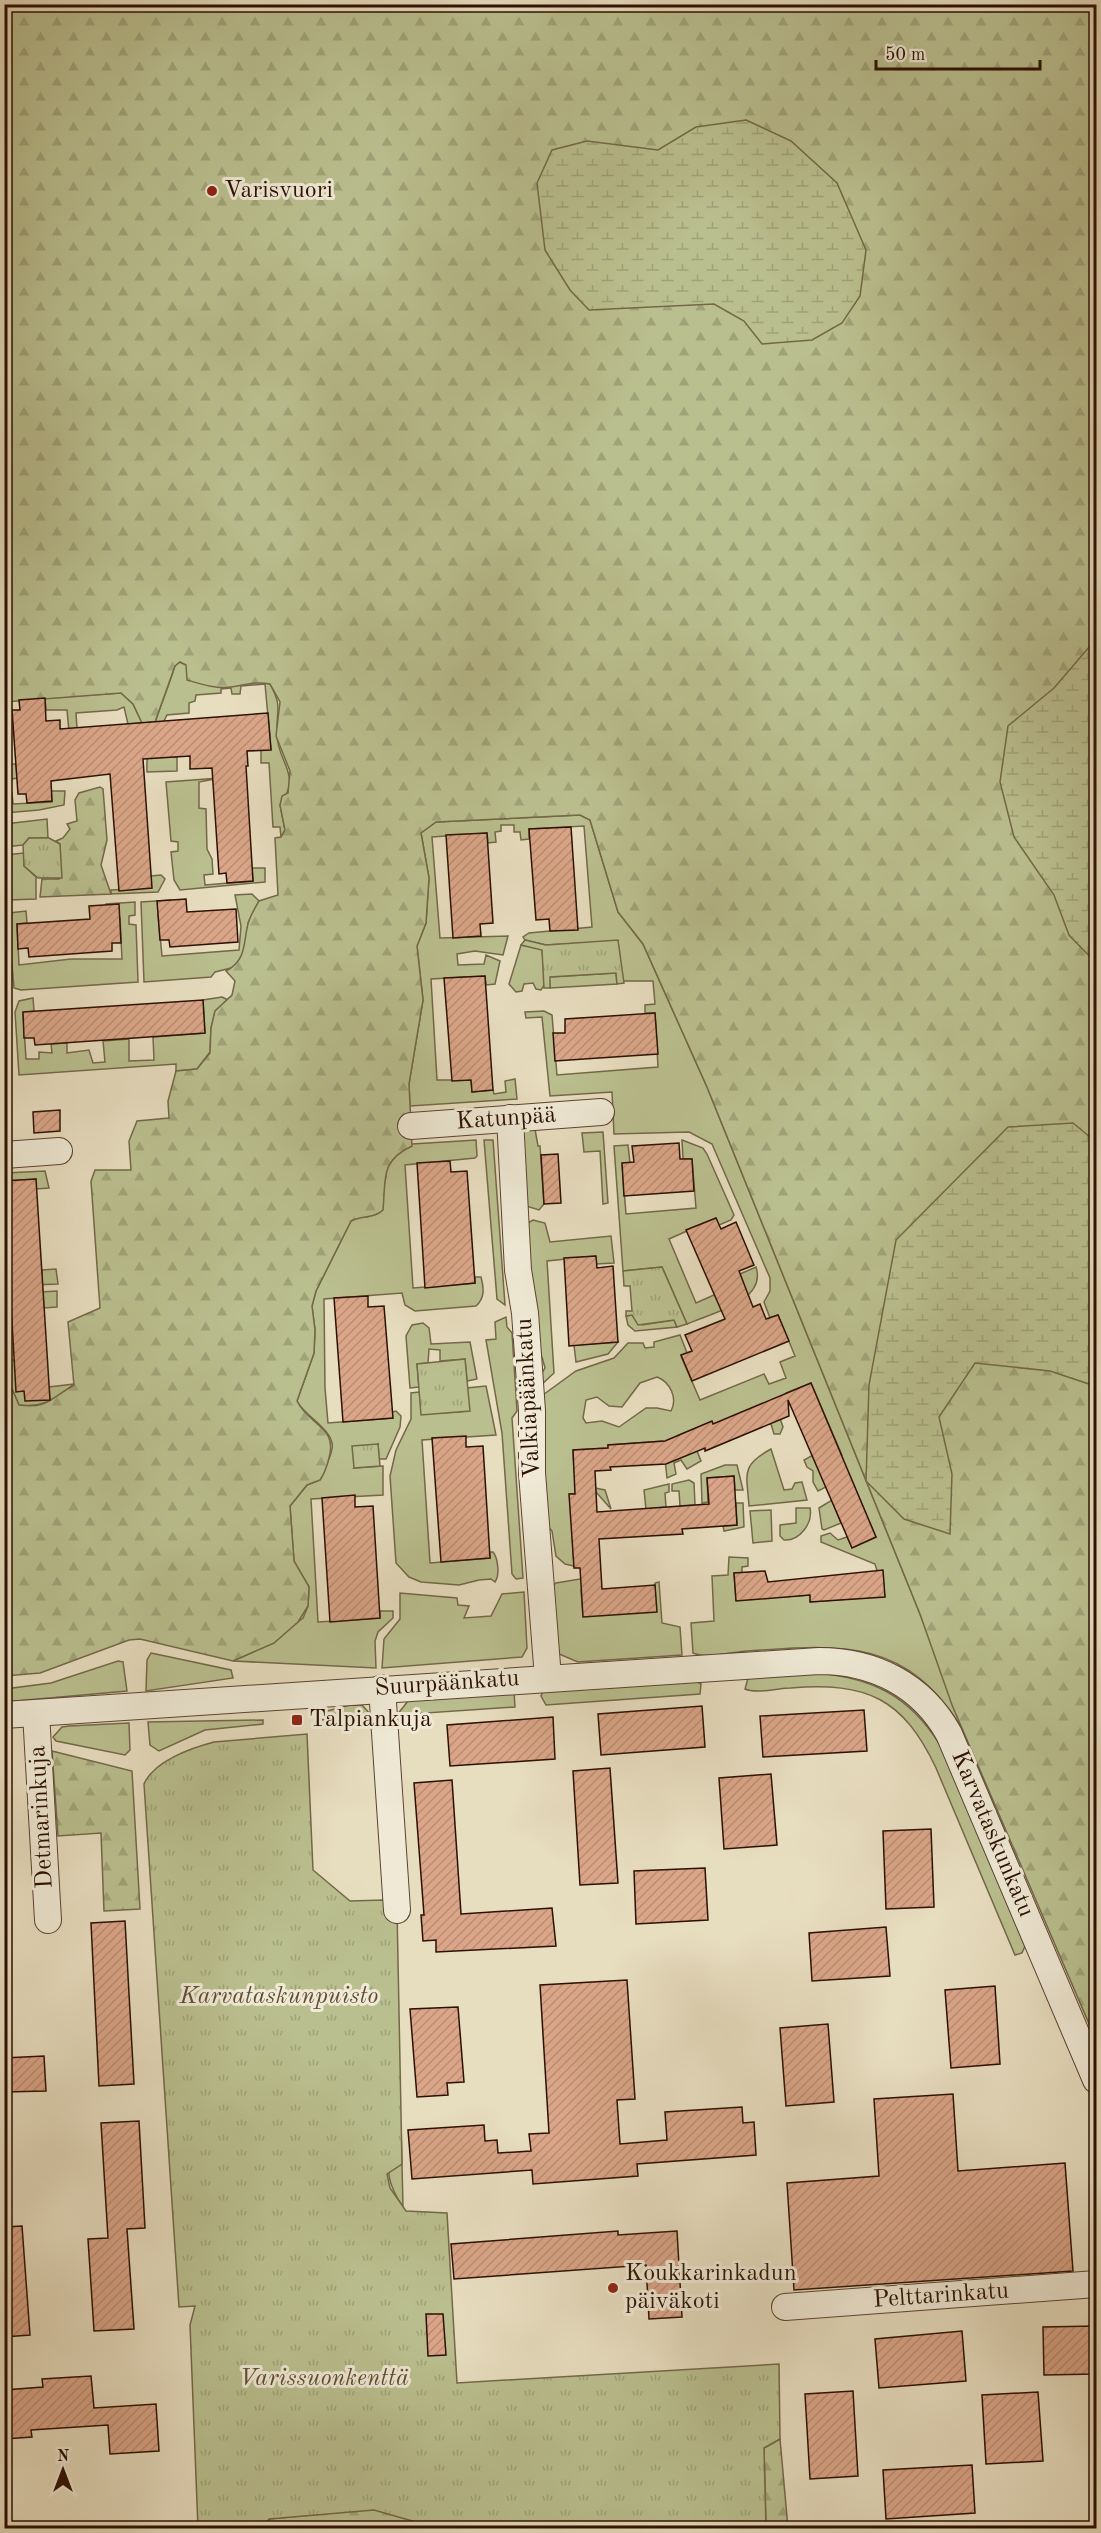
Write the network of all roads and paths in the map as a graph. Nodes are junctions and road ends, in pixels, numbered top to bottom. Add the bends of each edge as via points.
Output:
1 (601, 1112) dead end
2 (510, 1119) junction
3 (411, 1126) dead end
4 (59, 1151) dead end
5 (4, 1155) edge
6 (819, 1661) joint
7 (548, 1678) junction
8 (382, 1688) junction
9 (36, 1713) junction
10 (4, 1715) edge
11 (397, 1910) dead end
12 (48, 1920) dead end
13 (1096, 2080) edge
14 (1096, 2284) edge
15 (785, 2307) dead end

1 - 2 street, Katunpää
2 - 3 street, Katunpää
2 - 7 street, Valkiapäänkatu
4 - 5 street
6 - 7 street, Suurpäänkatu
6 - 13 street, Karvataskunkatu via 853,1663 891,1676 927,1702 939,1716 964,1764
7 - 8 street, Suurpäänkatu
8 - 9 street, Suurpäänkatu
8 - 11 street
9 - 10 street, Suurpäänkatu
9 - 12 street, Detmarinkuja
14 - 15 street, Pelttarinkatu

